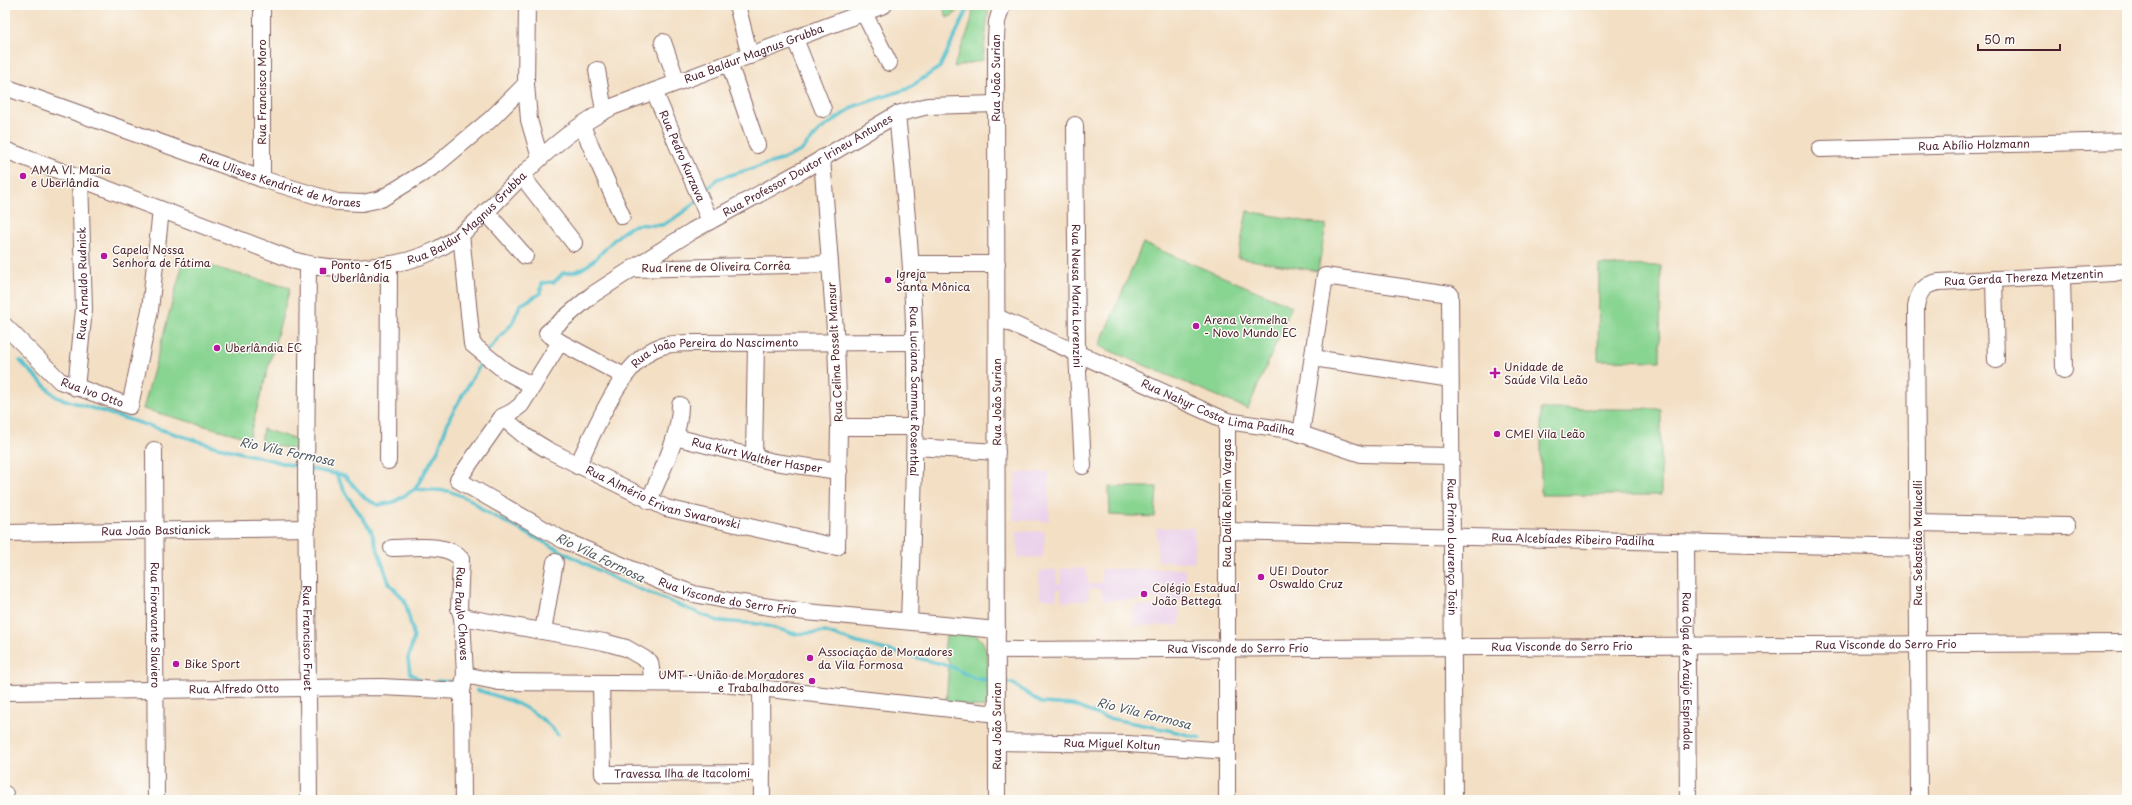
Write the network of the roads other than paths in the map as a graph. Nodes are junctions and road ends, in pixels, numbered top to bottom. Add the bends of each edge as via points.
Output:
1 (262, 5) edge
2 (527, 5) edge
3 (737, 5) edge
4 (884, 5) edge
5 (1002, 5) edge
6 (864, 13) junction
7 (795, 39) junction
8 (663, 42) dead end
9 (750, 56) junction
10 (889, 63) dead end
11 (729, 64) junction
12 (597, 70) dead end
13 (677, 82) junction
14 (526, 84) junction
15 (5, 87) edge
16 (654, 91) junction
17 (996, 104) junction
18 (823, 109) dead end
19 (604, 111) junction
20 (898, 114) junction
21 (1075, 125) dead end
22 (582, 126) junction
23 (2127, 141) edge
24 (757, 145) dead end
25 (1820, 149) dead end
26 (5, 150) edge
27 (540, 158) junction
28 (822, 158) junction
29 (522, 176) junction
30 (80, 178) junction
31 (262, 179) junction
32 (161, 210) junction
33 (486, 212) junction
34 (622, 216) dead end
35 (710, 221) junction
36 (461, 234) junction
37 (574, 243) dead end
38 (524, 256) dead end
39 (308, 264) junction
40 (389, 264) junction
41 (830, 264) junction
42 (911, 264) junction
43 (996, 264) junction
44 (632, 269) junction
45 (2127, 270) edge
46 (2062, 276) junction
47 (1994, 279) junction
48 (1922, 288) joint
49 (997, 317) junction
50 (5, 326) edge
51 (560, 342) junction
52 (915, 342) junction
53 (756, 343) junction
54 (836, 343) junction
55 (1077, 353) junction
56 (1313, 358) junction
57 (1996, 360) dead end
58 (2064, 370) dead end
59 (624, 376) junction
60 (1450, 379) junction
61 (533, 386) junction
62 (76, 388) junction
63 (680, 404) dead end
64 (502, 417) junction
65 (1227, 421) junction
66 (839, 427) junction
67 (915, 427) junction
68 (1301, 434) junction
69 (675, 437) junction
70 (915, 447) junction
71 (154, 450) dead end
72 (997, 452) junction
73 (1451, 456) junction
74 (754, 457) junction
75 (388, 461) dead end
76 (577, 466) junction
77 (1083, 466) dead end
78 (839, 471) junction
79 (650, 501) junction
80 (1917, 523) junction
81 (2067, 526) dead end
82 (307, 528) junction
83 (154, 531) junction
84 (1227, 531) junction
85 (5, 533) edge
86 (1452, 537) junction
87 (1686, 542) junction
88 (837, 547) joint
89 (392, 548) dead end
90 (1918, 548) junction
91 (555, 562) dead end
92 (462, 617) junction
93 (909, 621) junction
94 (997, 630) junction
95 (543, 631) junction
96 (2127, 643) edge
97 (1918, 644) junction
98 (1687, 646) junction
99 (1453, 647) junction
100 (1227, 649) junction
101 (997, 650) junction
102 (463, 683) junction
103 (600, 683) junction
104 (653, 683) junction
105 (308, 688) junction
106 (761, 688) junction
107 (155, 690) junction
108 (5, 692) edge
109 (997, 714) junction
110 (997, 742) junction
111 (1227, 751) junction
112 (762, 773) junction
113 (5, 794) edge
114 (5, 800) edge
115 (156, 800) edge
116 (309, 800) edge
117 (463, 800) edge
118 (762, 800) edge
119 (997, 800) edge
120 (1227, 800) edge
121 (1454, 800) edge
122 (1688, 800) edge
123 (1919, 800) edge

1 - 31 street, Rua Francisco Moro
2 - 14 street
3 - 9 street
4 - 6 street, Rua Baldur Magnus Grubba
5 - 17 street, Rua João Surian via 996,38
6 - 7 street, Rua Baldur Magnus Grubba
6 - 10 street
7 - 9 street, Rua Baldur Magnus Grubba
7 - 18 street
8 - 13 street
9 - 11 street, Rua Baldur Magnus Grubba
11 - 13 street, Rua Baldur Magnus Grubba
11 - 24 street
12 - 19 street
13 - 16 street, Rua Baldur Magnus Grubba
14 - 27 street via 530,125
14 - 31 street, Rua Ulisses Kendrick de Moraes via 491,119 436,165 381,199 362,203 337,202
15 - 31 street, Rua Ulisses Kendrick de Moraes
16 - 19 street, Rua Baldur Magnus Grubba
16 - 35 street, Rua Pedro Kurzava
17 - 20 street, Rua Professor Doutor Irineu Antunes via 928,106
17 - 43 street, Rua João Surian
19 - 22 street, Rua Baldur Magnus Grubba
20 - 28 street, Rua Professor Doutor Irineu Antunes
20 - 42 street, Rua Luciana Sammut Rosenthal
21 - 55 street, Rua Neusa Maria Lorenzini
22 - 27 street, Rua Baldur Magnus Grubba
22 - 34 street
23 - 25 street, Rua Abílio Holzmann
26 - 30 street, Rua Baldur Magnus Grubba
27 - 29 street, Rua Baldur Magnus Grubba
28 - 35 street, Rua Professor Doutor Irineu Antunes
28 - 41 street, Rua Celina Posselt Mansur
29 - 33 street, Rua Baldur Magnus Grubba
29 - 37 street
30 - 32 street, Rua Baldur Magnus Grubba
30 - 62 street, Rua Arnaldo Rudnick via 84,309
32 - 39 street, Rua Baldur Magnus Grubba
32 - 62 street, Rua Ivo Otto via 150,310 130,406
33 - 36 street, Rua Baldur Magnus Grubba
33 - 38 street
35 - 44 street, Rua Professor Doutor Irineu Antunes
36 - 40 street, Rua Baldur Magnus Grubba via 426,254
36 - 61 street via 481,352 505,371
39 - 40 street, Rua Baldur Magnus Grubba via 341,269
39 - 82 street, Rua Francisco Fruet
40 - 75 street
41 - 44 street, Rua Irene de Oliveira Corrêa
41 - 54 street, Rua Celina Posselt Mansur
42 - 43 street
42 - 52 street, Rua Luciana Sammut Rosenthal
43 - 49 street, Rua João Surian
44 - 51 street, Rua Irene de Oliveira Corrêa via 592,295 547,333
45 - 46 street, Rua Gerda Thereza Metzentin
46 - 47 street, Rua Gerda Thereza Metzentin
46 - 58 street
47 - 48 street, Rua Gerda Thereza Metzentin via 1939,282
47 - 57 street
48 - 80 street, Rua Sebastião Malucelli via 1916,307
49 - 55 street, Rua Nahyr Costa Lima Padilha
49 - 72 street, Rua João Surian
50 - 62 street, Rua Ivo Otto via 60,382
51 - 59 street
51 - 61 street
52 - 54 street, Rua João Pereira do Nascimento
52 - 67 street, Rua Luciana Sammut Rosenthal
53 - 54 street, Rua João Pereira do Nascimento
53 - 59 street, Rua João Pereira do Nascimento via 680,344 660,347 642,356
53 - 74 street
54 - 66 street, Rua Celina Posselt Mansur
55 - 65 street, Rua Nahyr Costa Lima Padilha
55 - 77 street, Rua Neusa Maria Lorenzini
56 - 60 street
56 - 60 street, Rua Primo Lourenço Tosin via 1325,276 1450,294
56 - 68 street
59 - 76 street, Rua João Pereira do Nascimento
60 - 73 street, Rua Primo Lourenço Tosin
61 - 64 street via 518,409
63 - 69 street via 680,419
64 - 76 street, Rua Almério Erivan Swarowski via 534,442
64 - 93 street, Rua Visconde do Serro Frio via 458,480 563,540 676,588 713,598 758,606
65 - 68 street, Rua Nahyr Costa Lima Padilha
65 - 84 street, Rua Dalila Rolim Vargas
66 - 67 street
66 - 78 street, Rua Celina Posselt Mansur
67 - 70 street, Rua Luciana Sammut Rosenthal
68 - 73 street, Rua Nahyr Costa Lima Padilha via 1361,454
69 - 74 street, Rua Kurt Walther Hasper
69 - 79 street
70 - 72 street
70 - 93 street, Rua Luciana Sammut Rosenthal
71 - 83 street, Rua Fioravante Slaviero
72 - 94 street, Rua João Surian
73 - 86 street, Rua Primo Lourenço Tosin
74 - 78 street, Rua Kurt Walther Hasper via 783,464
76 - 79 street, Rua Almério Erivan Swarowski
78 - 88 street, Rua Celina Posselt Mansur
79 - 88 street, Rua Almério Erivan Swarowski via 692,515
80 - 81 street
80 - 90 street, Rua Sebastião Malucelli
82 - 83 street, Rua João Bastianick
82 - 105 street, Rua Francisco Fruet
83 - 85 street, Rua João Bastianick
83 - 107 street, Rua Fioravante Slaviero
84 - 86 street, Rua Alcebíades Ribeiro Padilha
84 - 100 street, Rua Dalila Rolim Vargas
86 - 87 street, Rua Alcebíades Ribeiro Padilha
86 - 99 street, Rua Primo Lourenço Tosin
87 - 90 street, Rua Alcebíades Ribeiro Padilha
87 - 98 street, Rua Olga de Araújo Espíndola
89 - 92 street, Rua Paulo Chaves via 443,549 458,556 461,563 459,608
90 - 97 street, Rua Sebastião Malucelli
91 - 95 street
92 - 95 street
92 - 102 street, Rua Paulo Chaves
93 - 94 street, Rua Visconde do Serro Frio
94 - 101 street, Rua João Surian
95 - 104 street via 604,642 636,652 650,662
96 - 97 street, Rua Visconde do Serro Frio
97 - 98 street, Rua Visconde do Serro Frio
97 - 123 street, Rua Sebastião Malucelli
98 - 99 street, Rua Visconde do Serro Frio
98 - 122 street, Rua Olga de Araújo Espíndola
99 - 100 street, Rua Visconde do Serro Frio
99 - 121 street, Rua Primo Lourenço Tosin
100 - 101 street, Rua Visconde do Serro Frio
100 - 111 street, Rua Dalila Rolim Vargas
101 - 109 street, Rua João Surian
102 - 103 street, Rua Alfredo Otto
102 - 105 street, Rua Alfredo Otto
102 - 117 street, Rua Paulo Chaves
103 - 104 street, Rua Alfredo Otto
103 - 112 street, Travessa Ilha de Itacolomi via 603,774
104 - 106 street, Rua Alfredo Otto via 723,684
105 - 107 street, Rua Alfredo Otto
105 - 116 street, Rua Francisco Fruet
106 - 109 street, Rua Alfredo Otto
106 - 112 street
107 - 108 street, Rua Alfredo Otto
107 - 115 street, Rua Fioravante Slaviero
109 - 110 street, Rua João Surian
110 - 111 street, Rua Miguel Koltun via 1128,744
110 - 119 street, Rua João Surian
111 - 120 street, Rua Dalila Rolim Vargas
112 - 118 street
113 - 114 street

